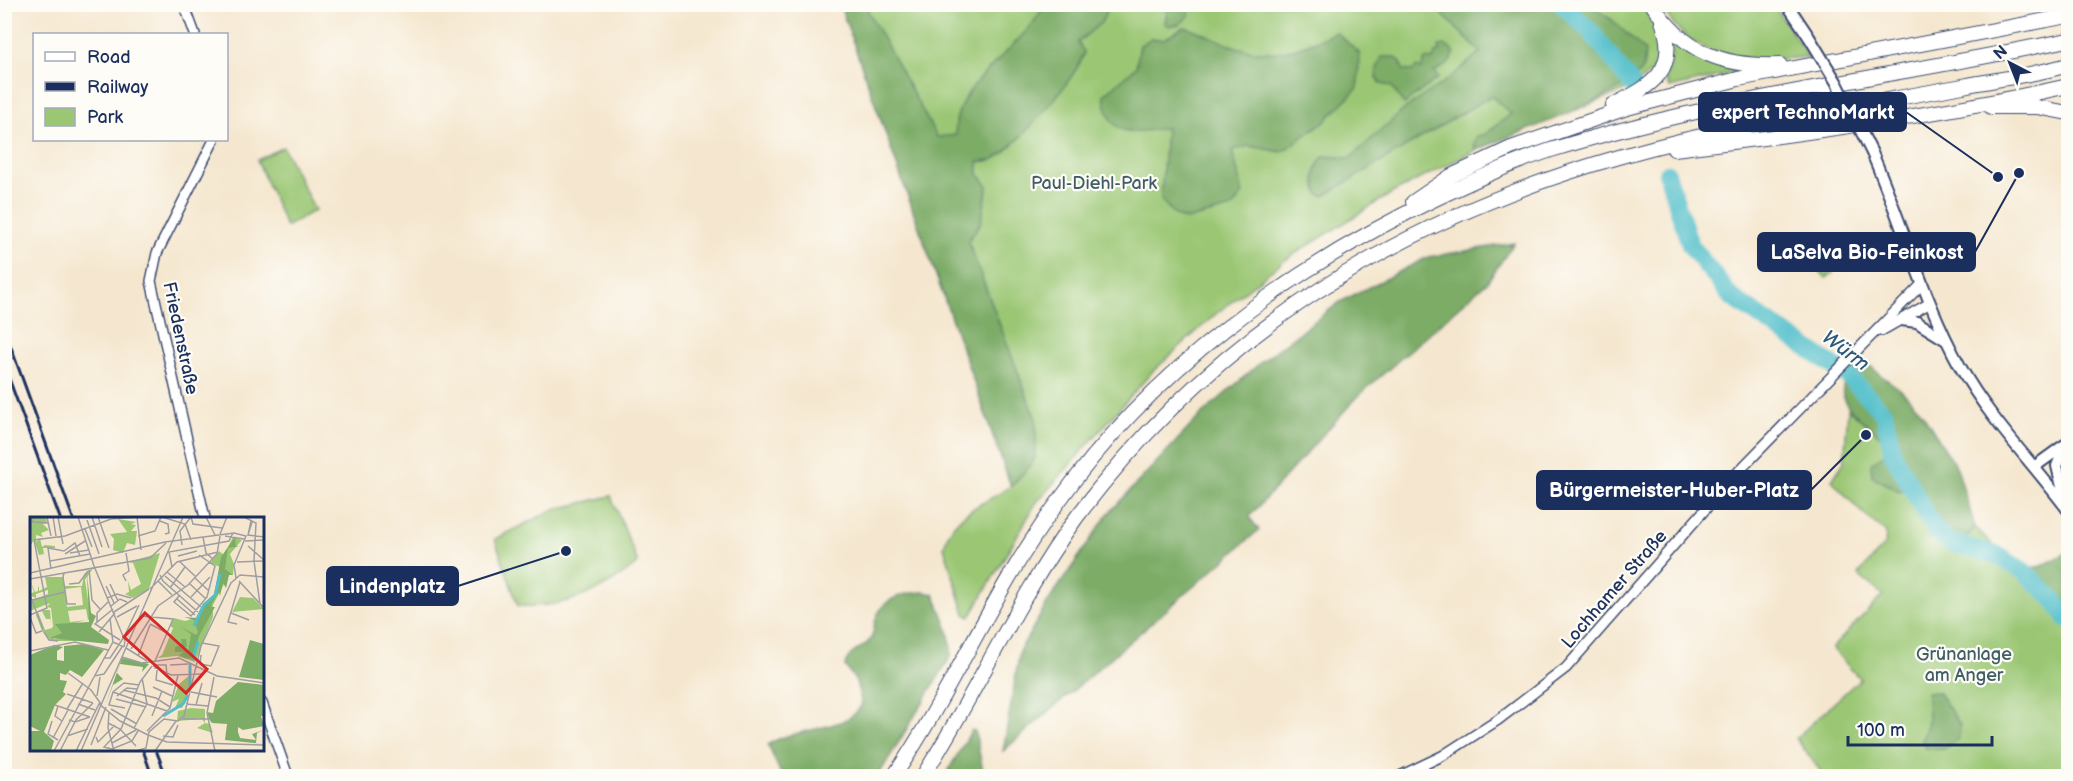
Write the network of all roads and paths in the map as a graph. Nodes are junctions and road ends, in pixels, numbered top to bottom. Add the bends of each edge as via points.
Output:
1 (184, 4) edge
2 (1652, 4) edge
3 (1787, 4) edge
4 (2068, 16) edge
5 (1662, 20) junction
6 (195, 33) edge
7 (2068, 40) edge
8 (1815, 64) junction
9 (2068, 66) edge
10 (2068, 86) edge
11 (1965, 106) junction
12 (2068, 113) edge
13 (1568, 127) junction
14 (213, 141) edge
15 (1619, 156) junction
16 (1380, 225) junction
17 (1922, 284) junction
18 (1930, 303) junction
19 (1901, 320) junction
20 (1873, 335) junction
21 (1946, 340) junction
22 (2067, 443) edge
23 (2034, 467) junction
24 (2068, 510) edge
25 (205, 517) edge
26 (264, 709) edge
27 (288, 777) edge
28 (894, 777) edge
29 (924, 777) edge
30 (1400, 777) edge

1 - 6 street
2 - 5 highway
3 - 17 main road, bridge via 1837,83 1872,153
4 - 8 highway
5 - 8 highway via 1694,48 1721,60 1763,65
5 - 13 highway via 1668,43 1660,74 1639,92
7 - 16 highway via 1636,126 1546,152 1476,179
8 - 13 highway via 1654,100
9 - 15 highway via 1738,128
10 - 11 highway
11 - 12 highway via 2037,107
11 - 15 highway
13 - 16 highway via 1451,176
14 - 25 street, Friedenstraße via 157,253 151,281
15 - 29 highway via 1511,191 1436,222 1358,263 1278,316 1215,368 1116,467 1076,519 1035,580
16 - 28 highway via 1249,310 1170,376 1126,420 1056,503 1018,561
17 - 18 main road
17 - 20 street, Lochhamer Straße
18 - 19 street, Lochhamer Straße
18 - 21 main road
19 - 20 street, Lochhamer Straße
19 - 21 main road via 1917,322
20 - 30 street, Lochhamer Straße via 1715,496 1566,668 1498,720
21 - 23 main road via 1986,406
22 - 23 main road
22 - 24 main road via 2057,471
23 - 24 main road
26 - 27 street

